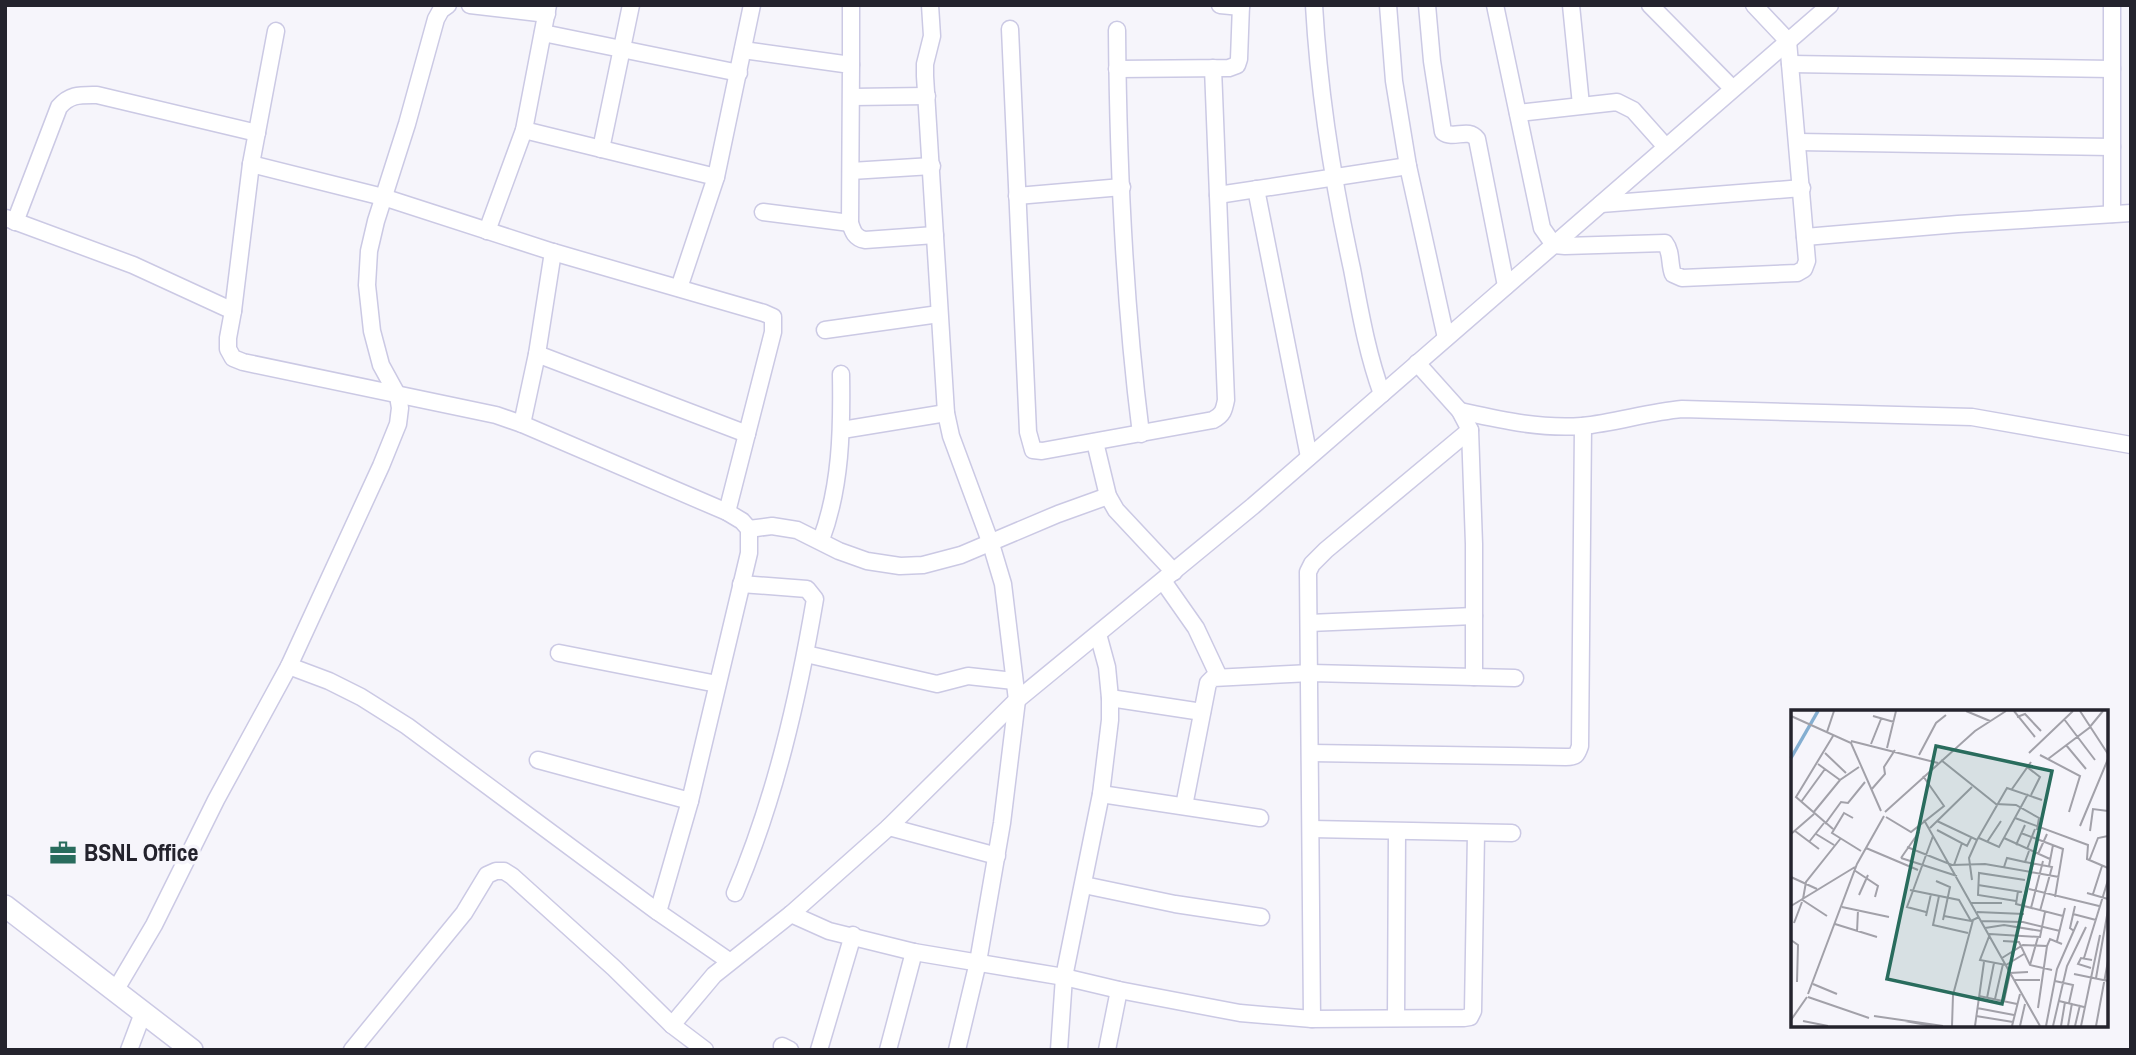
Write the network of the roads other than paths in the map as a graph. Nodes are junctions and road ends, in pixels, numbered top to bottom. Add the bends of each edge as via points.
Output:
1 (448, 5) edge
2 (470, 5) edge
3 (631, 5) edge
4 (752, 5) edge
5 (851, 5) edge
6 (930, 5) edge
7 (1220, 5) edge
8 (1314, 5) edge
9 (1388, 5) edge
10 (1427, 5) edge
11 (1495, 5) edge
12 (1571, 5) edge
13 (1650, 5) edge
14 (1754, 5) edge
15 (1830, 5) edge
16 (2112, 5) edge
17 (1241, 6) edge
18 (548, 10) edge
19 (1010, 29) dead end
20 (1117, 30) dead end
21 (276, 31) dead end
22 (543, 33) junction
23 (1788, 41) junction
24 (622, 49) junction
25 (743, 50) junction
26 (1790, 64) junction
27 (851, 65) junction
28 (1213, 68) junction
29 (1117, 69) junction
30 (2112, 69) junction
31 (739, 73) junction
32 (1732, 88) junction
33 (927, 96) junction
34 (852, 97) junction
35 (1580, 105) junction
36 (1518, 113) junction
37 (524, 130) junction
38 (257, 133) junction
39 (1798, 142) junction
40 (1666, 147) junction
41 (2112, 147) junction
42 (601, 149) junction
43 (251, 164) junction
44 (932, 166) junction
45 (1408, 166) junction
46 (850, 171) junction
47 (716, 177) junction
48 (1333, 178) junction
49 (1122, 187) junction
50 (1802, 188) junction
51 (1256, 189) junction
52 (1219, 195) junction
53 (383, 197) junction
54 (1017, 197) junction
55 (1601, 204) junction
56 (763, 212) dead end
57 (2131, 213) edge
58 (2112, 214) junction
59 (10, 220) edge
60 (850, 223) junction
61 (487, 231) junction
62 (935, 235) junction
63 (1805, 237) junction
64 (1554, 245) junction
65 (553, 252) junction
66 (1506, 286) junction
67 (679, 288) junction
68 (233, 311) junction
69 (939, 314) junction
70 (825, 330) dead end
71 (1446, 338) junction
72 (537, 354) junction
73 (1417, 363) junction
74 (841, 373) dead end
75 (1382, 394) junction
76 (398, 396) junction
77 (1460, 411) junction
78 (946, 413) junction
79 (522, 424) junction
80 (1583, 426) junction
81 (842, 429) junction
82 (1470, 430) junction
83 (747, 434) junction
84 (1141, 434) junction
85 (1095, 442) junction
86 (2131, 445) edge
87 (1309, 457) junction
88 (1108, 496) junction
89 (727, 512) junction
90 (749, 529) junction
91 (821, 540) junction
92 (991, 544) junction
93 (1168, 576) junction
94 (741, 584) junction
95 (1474, 616) junction
96 (1309, 623) junction
97 (1098, 634) junction
98 (559, 653) dead end
99 (806, 654) junction
100 (289, 666) junction
101 (1311, 673) junction
102 (1219, 677) junction
103 (1474, 677) junction
104 (1515, 678) dead end
105 (1014, 681) junction
106 (717, 684) junction
107 (1111, 698) junction
108 (1017, 700) junction
109 (1202, 712) junction
110 (1311, 753) junction
111 (538, 760) dead end
112 (1101, 794) junction
113 (690, 801) junction
114 (1184, 806) junction
115 (1260, 818) dead end
116 (889, 827) junction
117 (1312, 829) junction
118 (1397, 832) junction
119 (1512, 832) dead end
120 (1476, 833) junction
121 (997, 856) junction
122 (1084, 885) junction
123 (735, 893) dead end
124 (5, 906) edge
125 (658, 912) junction
126 (791, 914) junction
127 (1261, 917) dead end
128 (853, 935) junction
129 (914, 952) junction
130 (729, 961) junction
131 (978, 962) junction
132 (1064, 977) junction
133 (1119, 990) junction
134 (115, 991) junction
135 (143, 1013) junction
136 (1396, 1018) junction
137 (1312, 1019) junction
138 (671, 1025) junction
139 (129, 1050) edge
140 (192, 1050) edge
141 (352, 1050) edge
142 (705, 1050) edge
143 (819, 1050) edge
144 (888, 1050) edge
145 (957, 1050) edge
146 (1059, 1050) edge
147 (1107, 1050) edge

1 - 53 street via 436,19
2 - 18 street
3 - 24 street
4 - 25 street
5 - 27 street
6 - 33 street
7 - 17 street
8 - 48 street
9 - 45 street
10 - 66 street via 1443,132 1468,132 1477,139
11 - 36 street
12 - 35 street
13 - 32 street
14 - 23 street
15 - 23 street
16 - 30 street
17 - 28 street via 1237,65
18 - 22 street
19 - 54 street
20 - 29 street
21 - 38 street
22 - 24 street
22 - 37 street
23 - 26 street
23 - 32 street
24 - 31 street
24 - 42 street
25 - 27 street
25 - 31 street
26 - 30 street
26 - 39 street
27 - 34 street
28 - 29 street
28 - 52 street
29 - 49 street
30 - 41 street
31 - 47 street
32 - 40 street
33 - 34 street
33 - 44 street
34 - 46 street
35 - 36 street
35 - 40 street via 1625,104
36 - 64 street via 1542,228
37 - 42 street
37 - 61 street
38 - 43 street
38 - 59 street via 97,94 76,95 59,107
39 - 41 street
39 - 50 street
40 - 55 street
41 - 58 street
42 - 47 street
43 - 53 street
43 - 68 street
44 - 46 street
44 - 62 street
45 - 48 street
45 - 71 street
46 - 60 street
47 - 67 street
48 - 51 street
48 - 75 street
49 - 54 street
49 - 84 street
50 - 55 street
50 - 63 street
51 - 52 street
51 - 87 street
52 - 84 street via 1224,410 1213,419
53 - 61 street
53 - 76 street via 369,251 367,285 380,365
54 - 85 street via 1030,444 1033,450 1042,451
55 - 64 street
56 - 60 street
57 - 58 street
58 - 63 street
59 - 68 street via 133,265
60 - 62 street via 858,238 865,240
61 - 65 street
62 - 69 street
63 - 64 street via 1807,261 1797,273 1682,278 1673,274 1665,243
64 - 66 street
65 - 67 street
65 - 72 street
66 - 71 street
67 - 83 street via 773,317 774,332
68 - 76 street via 228,349 233,358
69 - 70 street
69 - 78 street
71 - 73 street
72 - 79 street
72 - 83 street
73 - 75 street
73 - 77 street
74 - 81 street
75 - 87 street
76 - 79 street
76 - 100 street via 398,424
77 - 80 street via 1524,425
77 - 82 street
78 - 81 street
78 - 92 street
79 - 89 street
80 - 86 street via 1682,409 1972,417
80 - 110 street via 1578,754
81 - 91 street via 830,517
82 - 95 street
82 - 96 street via 1312,564 1307,580
83 - 89 street
84 - 85 street
85 - 88 street
87 - 93 street
88 - 92 street
88 - 93 street
89 - 90 street
90 - 91 street via 772,526
90 - 94 street
91 - 92 street via 867,561 900,566 923,565
92 - 105 street via 1004,595
93 - 97 street
93 - 102 street
94 - 99 street via 807,589 813,594
94 - 106 street
95 - 96 street
95 - 103 street
96 - 101 street
97 - 107 street
97 - 108 street
98 - 106 street
99 - 105 street via 937,684 968,676
99 - 123 street via 770,799
100 - 125 street via 361,697 407,726
100 - 134 street
101 - 102 street
101 - 103 street
101 - 110 street
102 - 109 street via 1208,683
103 - 104 street
105 - 108 street
106 - 113 street
107 - 109 street
107 - 112 street
108 - 116 street
108 - 121 street
109 - 114 street
110 - 117 street
111 - 113 street
112 - 114 street
112 - 122 street
113 - 125 street
114 - 115 street
116 - 121 street
116 - 126 street
117 - 118 street
117 - 137 street
118 - 120 street
118 - 136 street
119 - 120 street
120 - 136 street via 1470,1017
121 - 131 street
122 - 127 street
122 - 132 street
124 - 134 street
125 - 130 street
126 - 128 street via 829,931
126 - 130 street
128 - 129 street
128 - 143 street
129 - 131 street
129 - 144 street
130 - 138 street
131 - 132 street
131 - 145 street
132 - 133 street
132 - 146 street
133 - 137 street via 1240,1013
133 - 147 street
134 - 135 street
135 - 139 street
135 - 140 street
136 - 137 street
138 - 141 street via 512,876 496,871 487,875 464,912
138 - 142 street

